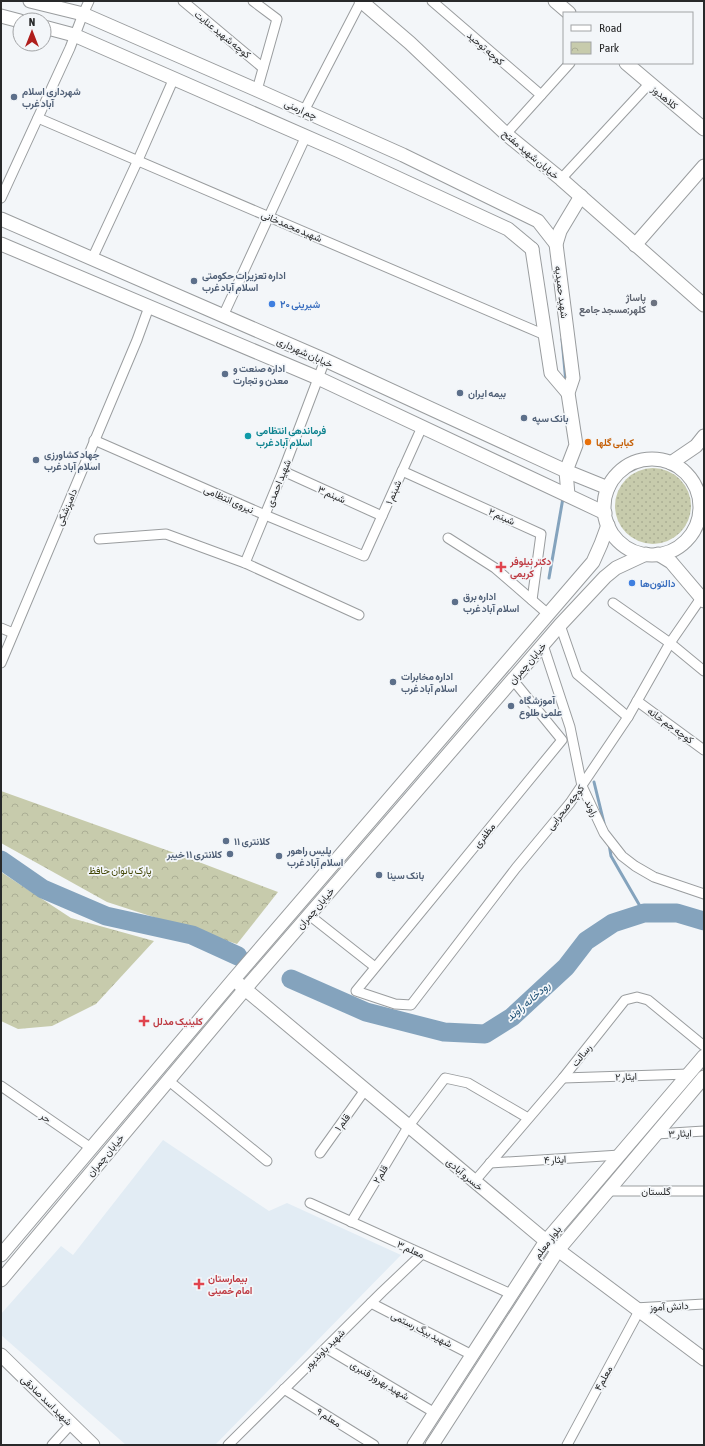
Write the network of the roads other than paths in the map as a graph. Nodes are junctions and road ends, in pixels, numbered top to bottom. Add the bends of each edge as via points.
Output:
1 (30, 1) edge
2 (89, 1) edge
3 (182, 1) edge
4 (253, 1) edge
5 (361, 1) edge
6 (432, 1) edge
7 (555, 1) edge
8 (44, 3) edge
9 (568, 12) edge
10 (83, 14) junction
11 (1, 16) edge
12 (12, 19) edge
13 (52, 29) edge
14 (74, 35) junction
15 (569, 64) edge
16 (627, 64) edge
17 (263, 68) junction
18 (174, 78) junction
19 (649, 84) junction
20 (257, 90) junction
21 (541, 95) junction
22 (304, 111) junction
23 (38, 118) junction
24 (704, 129) edge
25 (506, 134) junction
26 (306, 136) junction
27 (138, 160) junction
28 (704, 166) edge
29 (561, 179) junction
30 (581, 196) junction
31 (1, 198) edge
32 (269, 216) junction
33 (1, 219) edge
34 (1, 244) edge
35 (556, 244) junction
36 (634, 245) junction
37 (532, 249) junction
38 (92, 258) junction
39 (704, 305) edge
40 (149, 306) junction
41 (223, 316) junction
42 (545, 335) junction
43 (325, 360) junction
44 (318, 378) junction
45 (568, 393) junction
46 (422, 427) junction
47 (704, 436) edge
48 (94, 440) junction
49 (672, 463) junction
50 (283, 471) junction
51 (402, 471) junction
52 (566, 471) junction
53 (704, 487) edge
54 (608, 488) junction
55 (568, 495) junction
56 (700, 501) junction
57 (265, 515) junction
58 (382, 516) junction
59 (606, 519) junction
60 (448, 538) dead end
61 (99, 539) dead end
62 (652, 554) junction
63 (364, 556) joint
64 (245, 563) junction
65 (532, 600) junction
66 (702, 600) edge
67 (613, 603) dead end
68 (548, 614) junction
69 (359, 615) dead end
70 (560, 625) junction
71 (1, 628) edge
72 (13, 633) junction
73 (670, 643) junction
74 (543, 645) junction
75 (1, 663) edge
76 (704, 671) edge
77 (513, 680) junction
78 (637, 701) junction
79 (628, 717) junction
80 (704, 750) edge
81 (582, 786) junction
82 (704, 894) edge
83 (309, 914) junction
84 (375, 967) junction
85 (234, 979) junction
86 (245, 989) junction
87 (356, 991) joint
88 (704, 1046) edge
89 (704, 1056) edge
90 (689, 1074) junction
91 (704, 1077) edge
92 (563, 1078) junction
93 (169, 1080) junction
94 (1, 1086) edge
95 (365, 1090) junction
96 (528, 1118) junction
97 (408, 1127) junction
98 (704, 1131) edge
99 (656, 1134) junction
100 (91, 1148) junction
101 (320, 1153) dead end
102 (620, 1155) junction
103 (267, 1161) dead end
104 (490, 1163) junction
105 (474, 1182) junction
106 (607, 1191) junction
107 (704, 1191) edge
108 (310, 1203) dead end
109 (351, 1222) junction
110 (21, 1231) junction
111 (33, 1242) junction
112 (546, 1242) junction
113 (558, 1250) junction
114 (422, 1254) junction
115 (1, 1255) edge
116 (1, 1280) edge
117 (511, 1294) junction
118 (371, 1303) junction
119 (704, 1304) edge
120 (637, 1309) junction
121 (326, 1348) junction
122 (1, 1355) edge
123 (472, 1355) junction
124 (704, 1359) edge
125 (284, 1389) junction
126 (435, 1413) junction
127 (71, 1424) junction
128 (52, 1445) edge
129 (93, 1445) edge
130 (229, 1445) edge
131 (374, 1445) edge
132 (414, 1445) edge
133 (432, 1445) edge
134 (567, 1445) edge

1 - 8 main road, چم ارمنی
2 - 10 street
3 - 17 street, کوچه شهید عنایت
4 - 17 street via 277,19
5 - 22 street
5 - 25 main road, خیابان شهید مفتح via 410,43
6 - 21 street, کوچه توحید
7 - 9 main road
8 - 10 main road, چم ارمنی
10 - 14 street
10 - 20 main road, چم ارمنی
11 - 12 main road
13 - 14 main road
14 - 18 main road
14 - 23 street
15 - 21 street
16 - 19 main road, کلاهدوز
17 - 20 street
18 - 26 main road
18 - 27 street
19 - 24 main road, کلاهدوز
19 - 29 street
20 - 22 main road, چم ارمنی
21 - 25 street
22 - 35 main road, چم ارمنی via 403,155 538,221
23 - 27 street, شهید محمدخانی
23 - 31 street
25 - 29 main road, خیابان شهید مفتح
26 - 32 street
26 - 37 main road via 508,229
27 - 32 street, شهید محمدخانی
27 - 38 street
28 - 36 main road
29 - 30 main road, خیابان شهید مفتح
30 - 35 main road, شهید حمیدیه via 560,231
30 - 36 main road, خیابان شهید مفتح
32 - 41 street
32 - 42 street, شهید محمدخانی
33 - 38 main road, خیابان شهرداری
34 - 40 main road, خیابان شهرداری
35 - 37 main road
35 - 45 main road, شهید حمیدیه via 573,378
36 - 39 main road, خیابان شهید مفتح
37 - 42 main road
38 - 41 main road, خیابان شهرداری
40 - 44 main road, خیابان شهرداری
40 - 48 street, دامپزشکی
41 - 43 main road, خیابان شهرداری
42 - 45 main road via 551,373
43 - 44 street, شهید احمدی
43 - 52 main road, خیابان شهرداری
44 - 46 main road, خیابان شهرداری
44 - 50 street, شهید احمدی
45 - 52 main road, شهید حمیدیه via 576,445
46 - 51 street, شبنم ۱
46 - 55 main road, خیابان شهرداری
47 - 49 main road via 696,446
48 - 57 street, نیروی انتظامی
48 - 72 street, دامپزشکی
49 - 54 main road via 647,459 635,462 624,468
49 - 56 main road via 691,478
50 - 57 street, شهید احمدی
50 - 58 street, شبنم ۳
51 - 58 street, شبنم ۱
51 - 65 street, شبنم ۲ via 541,534
52 - 54 main road, خیابان شهرداری
52 - 55 main road
53 - 56 main road
54 - 59 main road via 605,500
55 - 59 main road, خیابان شهرداری
56 - 62 main road via 697,526 690,536 670,551
57 - 63 street, نیروی انتظامی
57 - 64 street, شهید احمدی
58 - 63 street, شبنم ۱
59 - 62 main road via 614,536 623,544 634,551
59 - 68 main road, خیابان چمران via 601,544 593,562
60 - 65 street via 495,568
61 - 64 street via 166,534
62 - 66 main road via 671,562
62 - 70 main road, خیابان چمران via 616,568
64 - 69 street
65 - 68 street
66 - 73 street, کوچه صحرایی
67 - 73 street
68 - 85 main road, خیابان چمران
70 - 74 main road, خیابان چمران
70 - 79 street via 577,674
71 - 72 street
72 - 75 street, دامپزشکی
73 - 76 street
73 - 78 street, کوچه صحرایی
74 - 77 main road, خیابان چمران
74 - 81 street, راوند via 570,727
77 - 83 main road, خیابان چمران
77 - 84 street, مظفری via 562,740
78 - 79 street, کوچه صحرایی
78 - 80 street, کوچه جم خانه
79 - 81 street, کوچه صحرایی
81 - 82 street, راوند via 604,833 622,856 654,877
81 - 87 street, کوچه صحرایی via 411,1005 395,1004
83 - 84 street
83 - 86 main road, خیابان چمران
84 - 87 street, مظفری
85 - 86 main road, خسرو آبادی
85 - 100 main road, خیابان چمران
86 - 93 main road, خیابان چمران
86 - 95 main road, خسرو آبادی
88 - 92 street, رسالت via 648,1000 637,997 626,1000
89 - 90 main road, بلوار معلم
90 - 92 street, ایثار ۲
90 - 102 main road, بلوار معلم
91 - 99 main road, بلوار معلم
92 - 96 street, رسالت
93 - 103 street
93 - 111 main road, خیابان چمران
94 - 100 street, حر
95 - 97 main road, خسرو آبادی
95 - 101 street, قلم ۱
96 - 97 street, قلم۲ via 468,1083 445,1078
96 - 104 street, رسالت
97 - 105 main road, خسرو آبادی
97 - 109 street, قلم۲
98 - 99 street, ایثار ۳
99 - 106 main road, بلوار معلم
100 - 110 main road, خیابان چمران
102 - 104 street, ایثار ۴
102 - 112 main road, بلوار معلم
104 - 105 street, رسالت
105 - 112 main road, خسرو آبادی
106 - 107 street, گلستان
106 - 113 main road, بلوار معلم
108 - 109 street, معلم ۳
109 - 114 street, معلم ۳
110 - 111 main road
110 - 115 main road, خیابان چمران
111 - 116 main road, خیابان چمران
112 - 113 main road, خسرو آبادی
112 - 117 main road, بلوار معلم
113 - 120 main road, خسرو آبادی
113 - 133 main road, بلوار معلم
114 - 117 street, معلم ۳
114 - 118 street, شهید باوندپور
117 - 123 main road, بلوار معلم
118 - 121 street, شهید باوندپور
118 - 123 street, شهید بیگ رستمی
119 - 120 street, دانش آموز
120 - 124 main road, خسرو آبادی
120 - 134 street, معلم۴
121 - 125 street, شهید باوندپور
121 - 126 street, شهید بهروز قنبری
122 - 127 main road, شهید اسد صادقی
123 - 126 main road, بلوار معلم
125 - 130 street, شهید باوندپور
125 - 131 street, معلم ۹
126 - 132 main road, بلوار معلم
127 - 128 street
127 - 129 main road, شهید اسد صادقی

